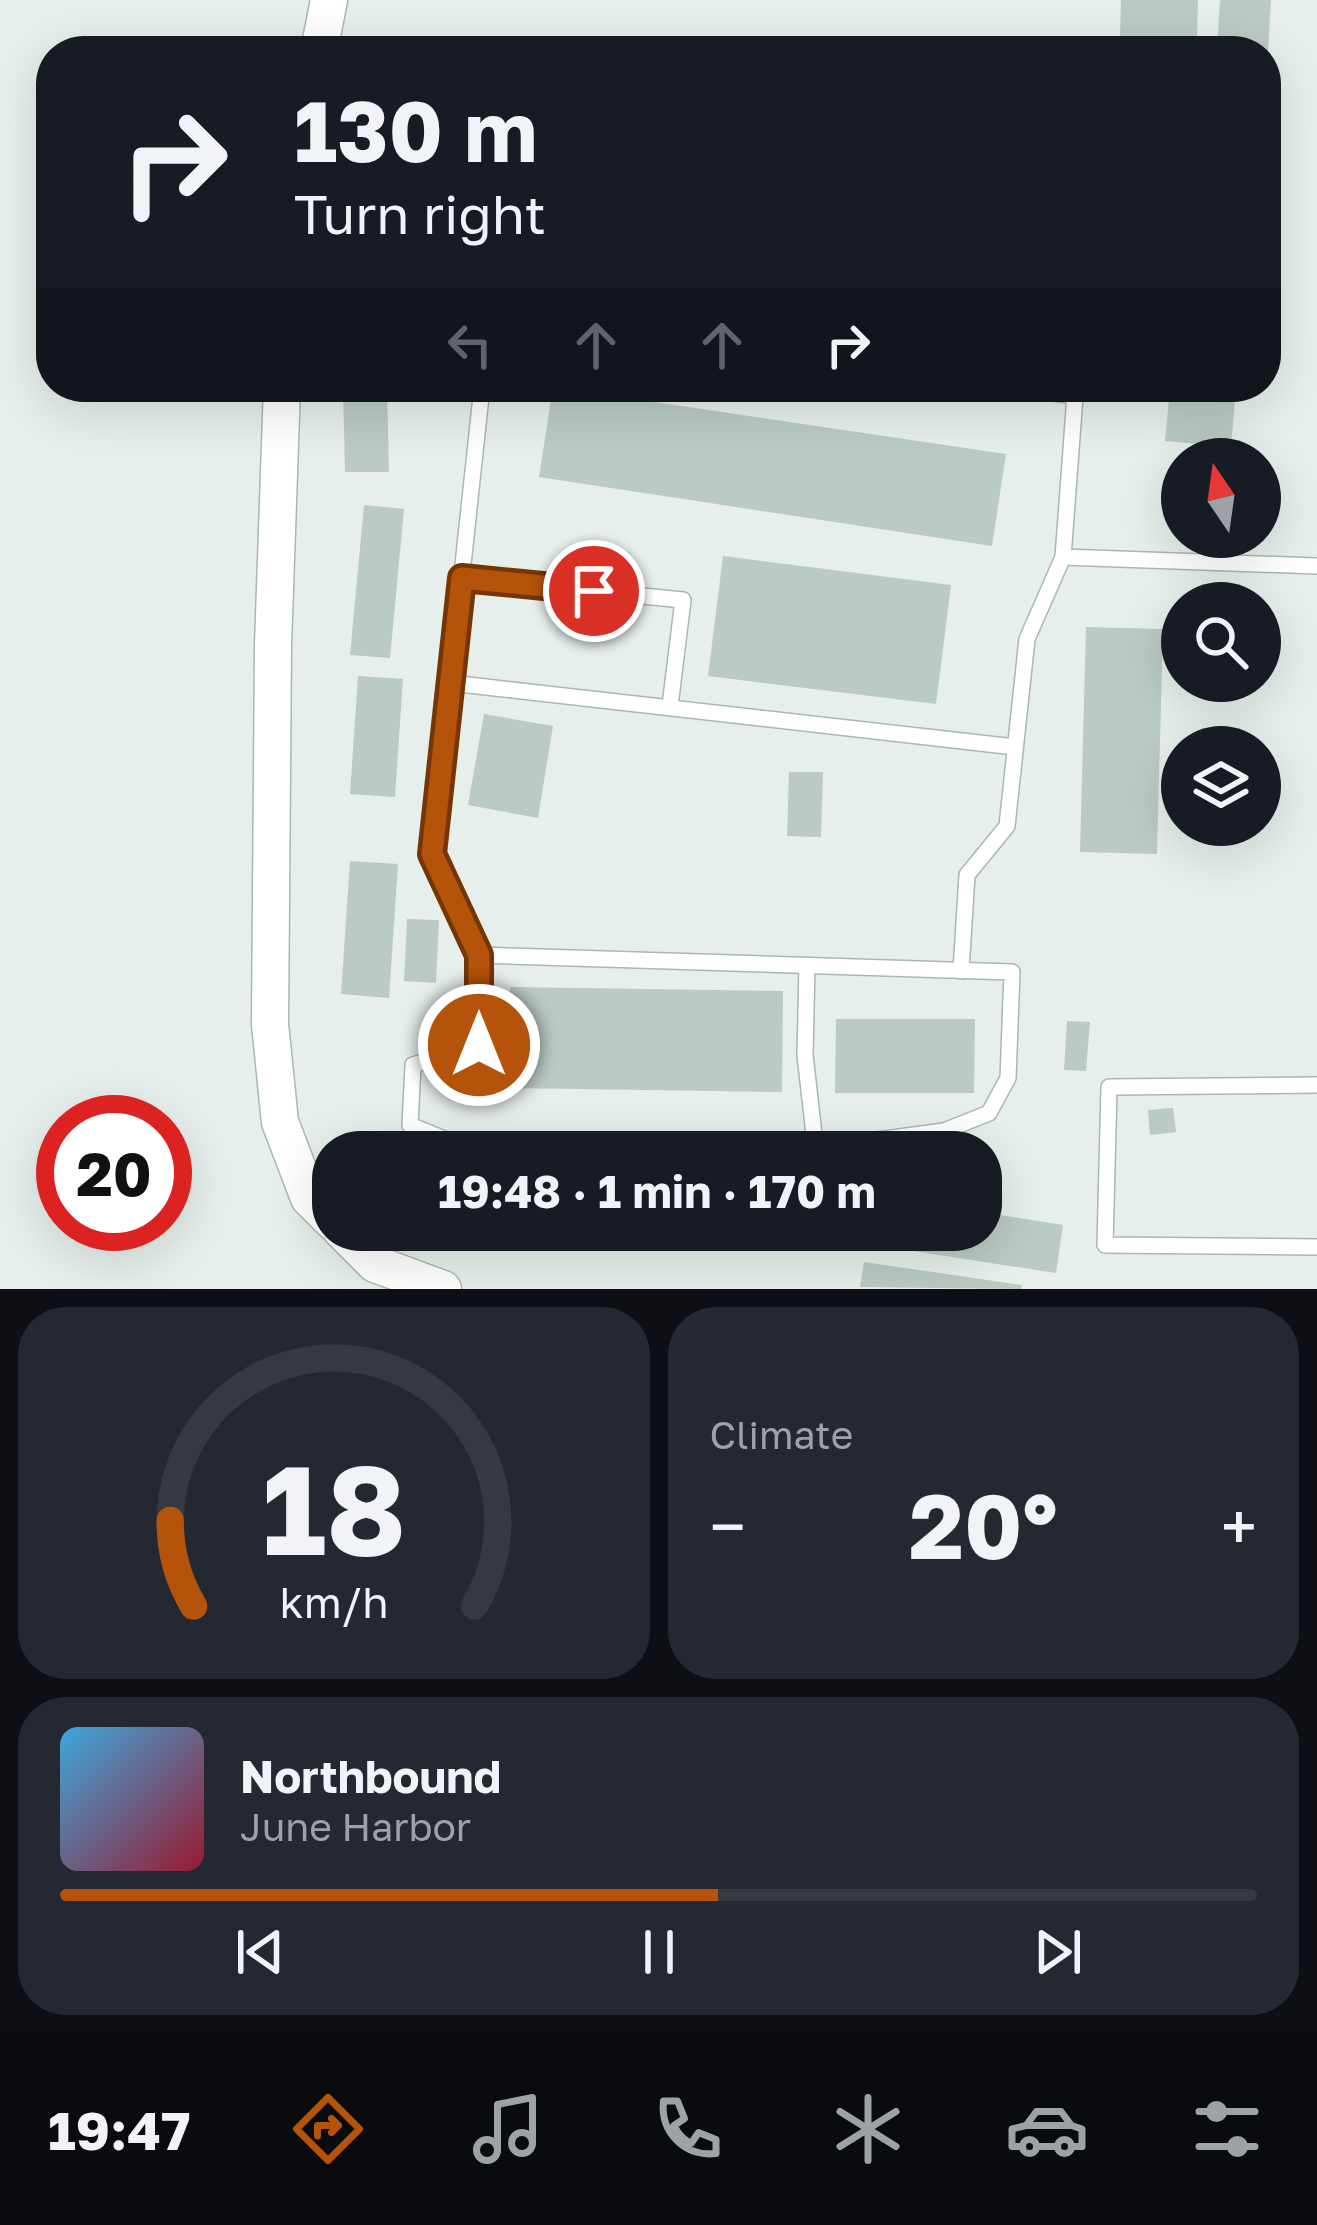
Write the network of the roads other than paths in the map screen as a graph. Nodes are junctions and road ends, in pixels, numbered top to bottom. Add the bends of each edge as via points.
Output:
1 (329, 0) edge
2 (322, 36) edge
3 (281, 402) edge
4 (480, 402) edge
5 (1076, 402) edge
6 (1063, 557) junction
7 (1317, 566) edge
8 (462, 578) junction
9 (451, 682) junction
10 (670, 706) junction
11 (1015, 747) junction
12 (479, 955) junction
13 (807, 966) junction
14 (961, 970) junction
15 (1317, 1084) edge
16 (426, 1131) edge
17 (814, 1131) edge
18 (944, 1131) edge
19 (312, 1201) edge
20 (1317, 1246) edge
21 (362, 1251) edge
22 (443, 1289) edge

1 - 2 street
3 - 19 street via 270,1024 280,1122
4 - 8 lane
5 - 6 lane
6 - 7 lane
6 - 11 lane via 1027,638
8 - 9 lane
8 - 10 lane via 683,600
9 - 10 lane
9 - 12 lane via 432,854
10 - 11 lane
11 - 14 lane via 1007,826 967,875
12 - 13 lane
12 - 16 lane via 479,1045 413,1065 410,1125
13 - 14 lane
13 - 17 lane
14 - 18 lane via 1012,972 1008,1078 989,1113
15 - 20 lane via 1109,1087 1105,1245
21 - 22 street via 375,1264

